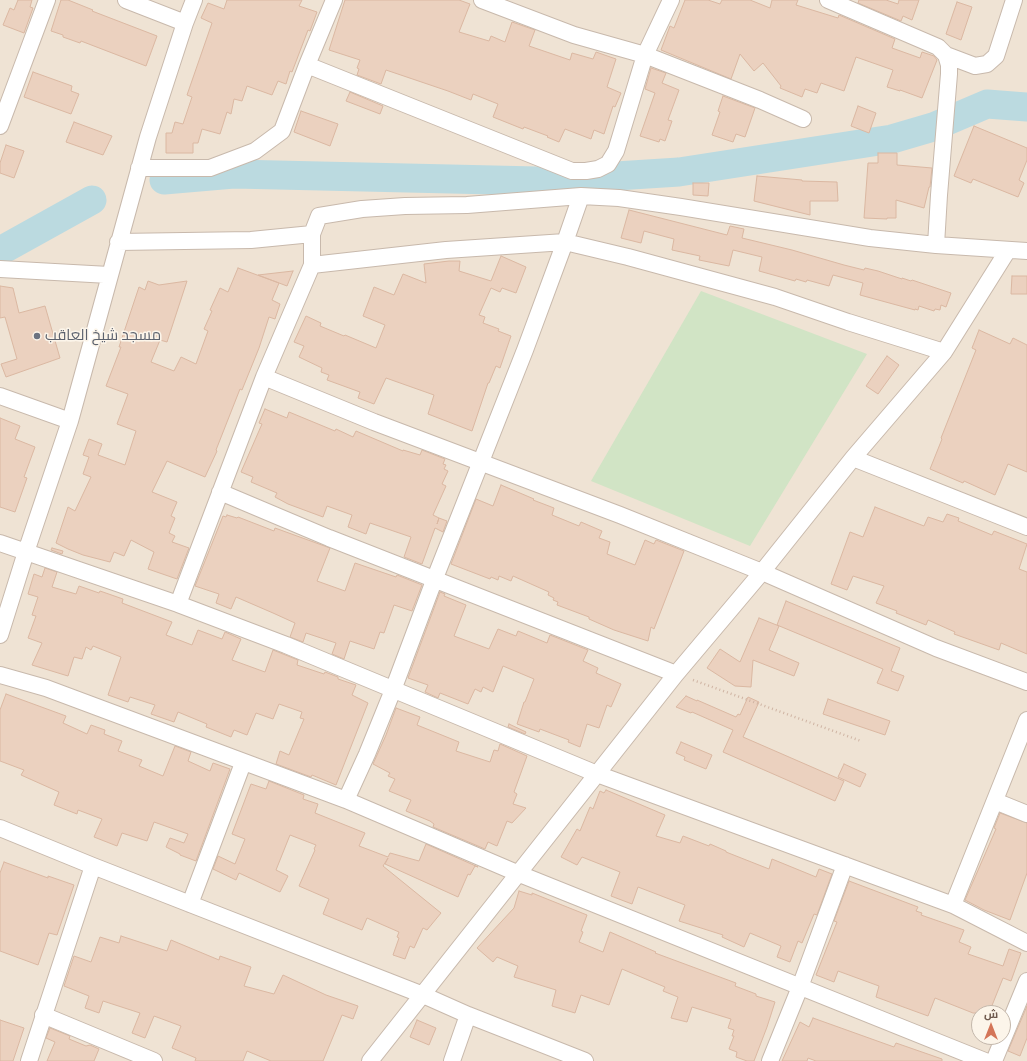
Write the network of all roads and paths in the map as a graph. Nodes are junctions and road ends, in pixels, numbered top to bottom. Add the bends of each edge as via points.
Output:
1 (47, 0) edge
2 (126, 0) edge
3 (194, 0) edge
4 (334, 0) edge
5 (482, 0) edge
6 (671, 0) edge
7 (828, 0) edge
8 (1014, 0) edge
9 (185, 22) junction
10 (645, 55) junction
11 (946, 55) junction
12 (307, 65) junction
13 (5, 98) edge
14 (803, 119) dead end
15 (0, 126) edge
16 (139, 168) junction
17 (581, 196) junction
18 (312, 234) junction
19 (118, 242) junction
20 (565, 242) junction
21 (936, 245) junction
22 (1008, 250) junction
23 (1027, 251) edge
24 (312, 265) junction
25 (0, 269) edge
26 (109, 274) junction
27 (944, 352) junction
28 (264, 377) junction
29 (0, 396) edge
30 (70, 421) junction
31 (853, 458) junction
32 (482, 462) junction
33 (220, 492) junction
34 (1027, 527) edge
35 (0, 543) edge
36 (26, 552) junction
37 (762, 572) junction
38 (435, 578) junction
39 (178, 604) junction
40 (0, 635) edge
41 (676, 674) junction
42 (0, 675) edge
43 (1027, 682) edge
44 (393, 690) junction
45 (1027, 720) edge
46 (861, 741) dead end
47 (243, 763) junction
48 (597, 774) junction
49 (346, 800) junction
50 (995, 801) junction
51 (1027, 814) edge
52 (0, 828) edge
53 (845, 865) junction
54 (93, 866) junction
55 (518, 873) junction
56 (190, 904) junction
57 (953, 905) junction
58 (1027, 943) edge
59 (1027, 981) edge
60 (800, 987) junction
61 (423, 995) junction
62 (43, 1015) junction
63 (468, 1015) junction
64 (29, 1061) edge
65 (154, 1061) edge
66 (370, 1061) edge
67 (452, 1061) edge
68 (585, 1061) edge
69 (770, 1061) edge
70 (985, 1061) edge
71 (994, 1061) edge

1 - 13 street
2 - 9 street
3 - 9 street
4 - 12 street
5 - 10 street via 574,35
6 - 10 street
7 - 11 street via 938,47
8 - 11 street via 996,56 987,64 975,66
9 - 16 street
10 - 12 street via 616,152 608,164 586,171 572,171
10 - 14 street
11 - 21 street via 949,74
12 - 16 street via 282,132 255,151 210,168
13 - 15 street
16 - 19 street
17 - 18 street via 467,205 362,209 319,216
17 - 20 street
17 - 21 street via 635,200 870,238
18 - 19 street via 251,240
18 - 24 street
19 - 26 street
20 - 24 street via 446,250
20 - 27 street via 775,298
20 - 32 street
21 - 22 street
22 - 23 street
22 - 27 street
24 - 28 street
25 - 26 street
26 - 30 street
27 - 31 street
28 - 32 street
28 - 33 street
29 - 30 street
30 - 36 street
31 - 34 street
31 - 37 street
32 - 37 street
32 - 38 street
33 - 38 street via 329,538
33 - 39 street
35 - 36 street
36 - 39 street
36 - 40 street
37 - 41 street
37 - 43 street via 936,648
38 - 41 street
38 - 44 street
39 - 44 street via 286,645
41 - 46 path
41 - 48 street
42 - 47 street via 46,688
44 - 48 street
44 - 49 street
45 - 50 street
47 - 49 street
47 - 56 street
48 - 53 street
48 - 55 street
49 - 55 street
50 - 51 street
50 - 57 street
52 - 54 street
53 - 57 street
53 - 60 street
54 - 56 street
54 - 62 street
55 - 60 street
55 - 61 street
56 - 61 street
57 - 58 street
59 - 71 street
60 - 69 street
60 - 70 street
61 - 63 street
61 - 66 street
62 - 64 street
62 - 65 street
63 - 67 street
63 - 68 street

